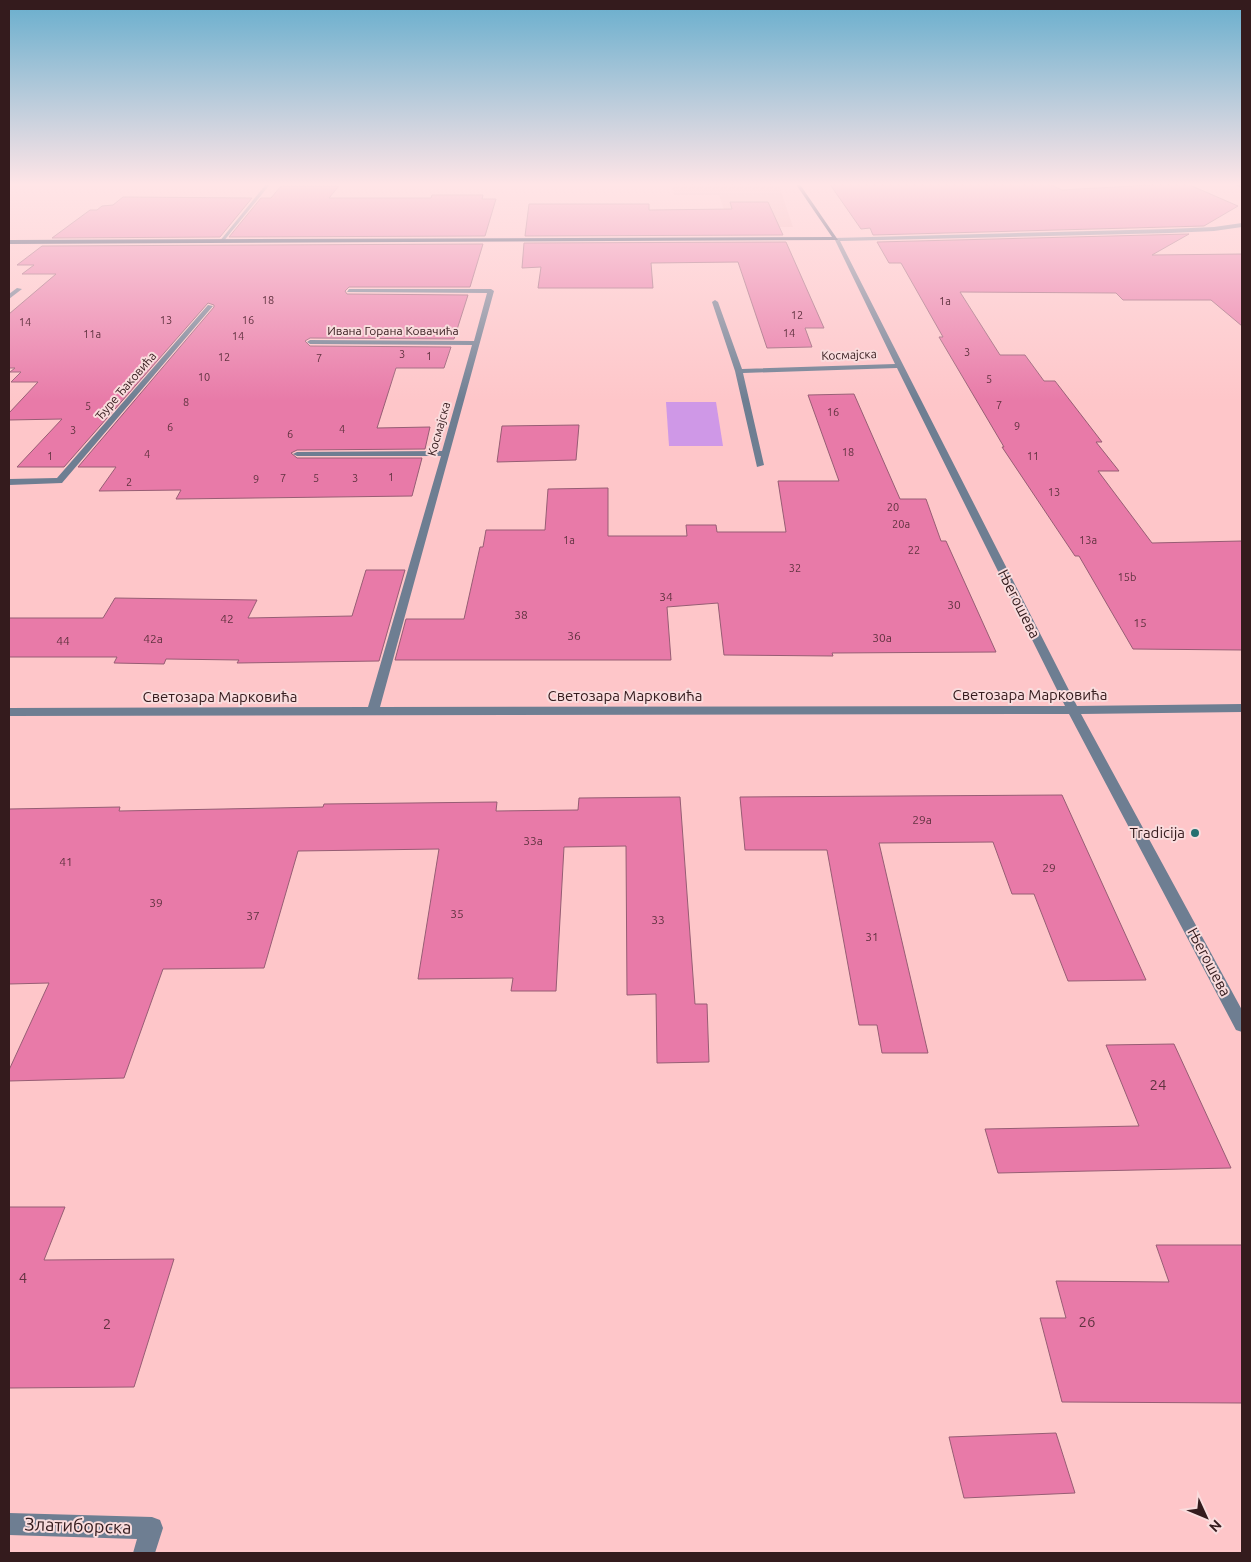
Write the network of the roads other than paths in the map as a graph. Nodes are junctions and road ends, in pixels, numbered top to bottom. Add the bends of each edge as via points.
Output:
1 (845, 256) edge
2 (18, 289) dead end
3 (349, 291) dead end
4 (9, 297) edge
5 (715, 302) dead end
6 (210, 306) dead end
7 (310, 342) dead end
8 (476, 343) junction
9 (900, 366) junction
10 (739, 371) junction
11 (445, 453) junction
12 (297, 454) dead end
13 (760, 465) dead end
14 (9, 482) edge
15 (1242, 708) edge
16 (1073, 710) junction
17 (374, 711) junction
18 (9, 712) edge
19 (1242, 1025) edge
20 (9, 1524) edge
21 (144, 1553) edge

1 - 9 street, Његошева
2 - 4 street
3 - 8 street, Космајска via 491,290
5 - 10 street
6 - 14 street, Ђуре Ђаковића via 59,481
7 - 8 street, Ивана Горана Ковачића
8 - 11 street, Космајска
9 - 10 street, Космајска
9 - 16 street, Његошева
10 - 13 street
11 - 12 street
11 - 17 street, Космајска
15 - 16 street, Светозара Марковића
16 - 17 street, Светозара Марковића
16 - 19 street, Његошева
17 - 18 street, Светозара Марковића
20 - 21 street, Златиборска via 152,1528

